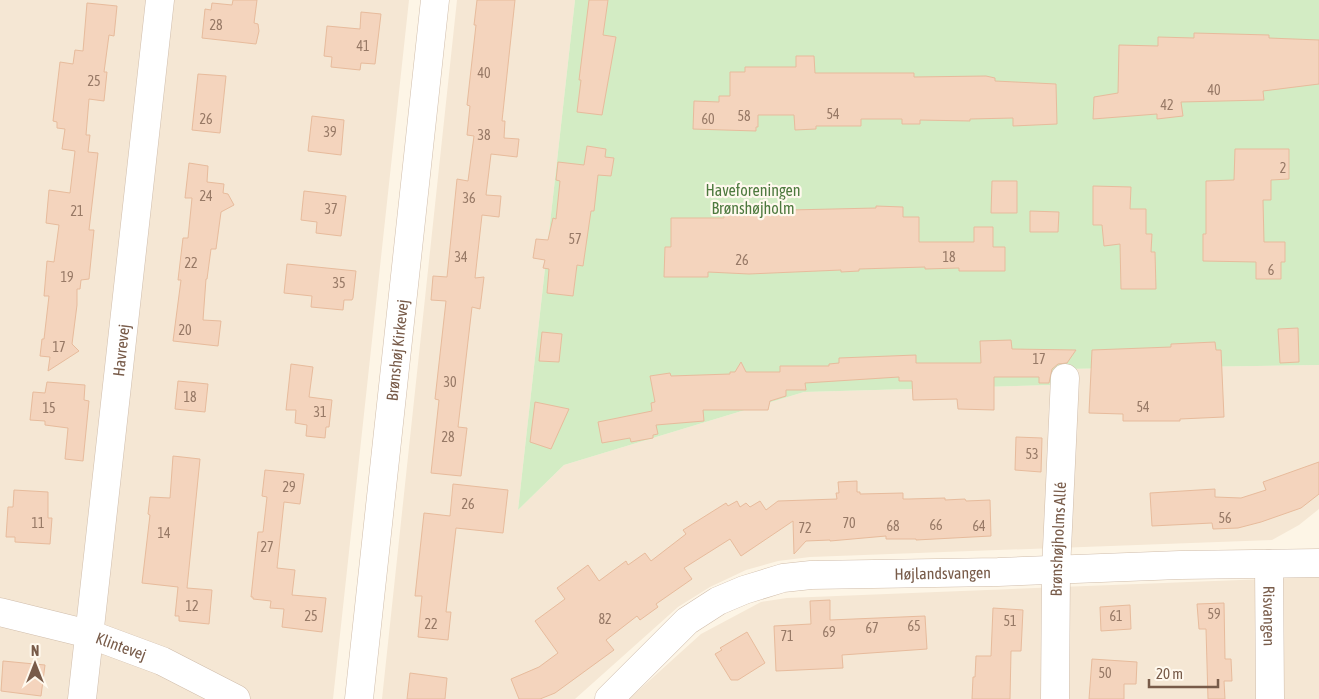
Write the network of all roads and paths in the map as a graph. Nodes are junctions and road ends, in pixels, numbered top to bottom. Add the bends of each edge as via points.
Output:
1 (160, 0) edge
2 (435, 0) edge
3 (1065, 378) dead end
4 (1314, 556) edge
5 (1269, 564) junction
6 (1056, 570) junction
7 (0, 612) edge
8 (89, 634) junction
9 (82, 699) edge
10 (236, 699) edge
11 (359, 699) edge
12 (609, 699) edge
13 (1055, 699) edge
14 (1270, 699) edge

1 - 8 street, Havrevej
2 - 11 street, Brønshøj Kirkevej
3 - 6 street, Brønshøjholms Allé
4 - 5 street, Højlandsvangen
5 - 6 street, Højlandsvangen
5 - 14 street, Risvangen
6 - 12 street, Højlandsvangen via 783,578 718,601 687,621
6 - 13 street, Brønshøjholms Allé
7 - 8 street, Klintevej
8 - 9 street, Havrevej
8 - 10 street, Klintevej via 162,661

